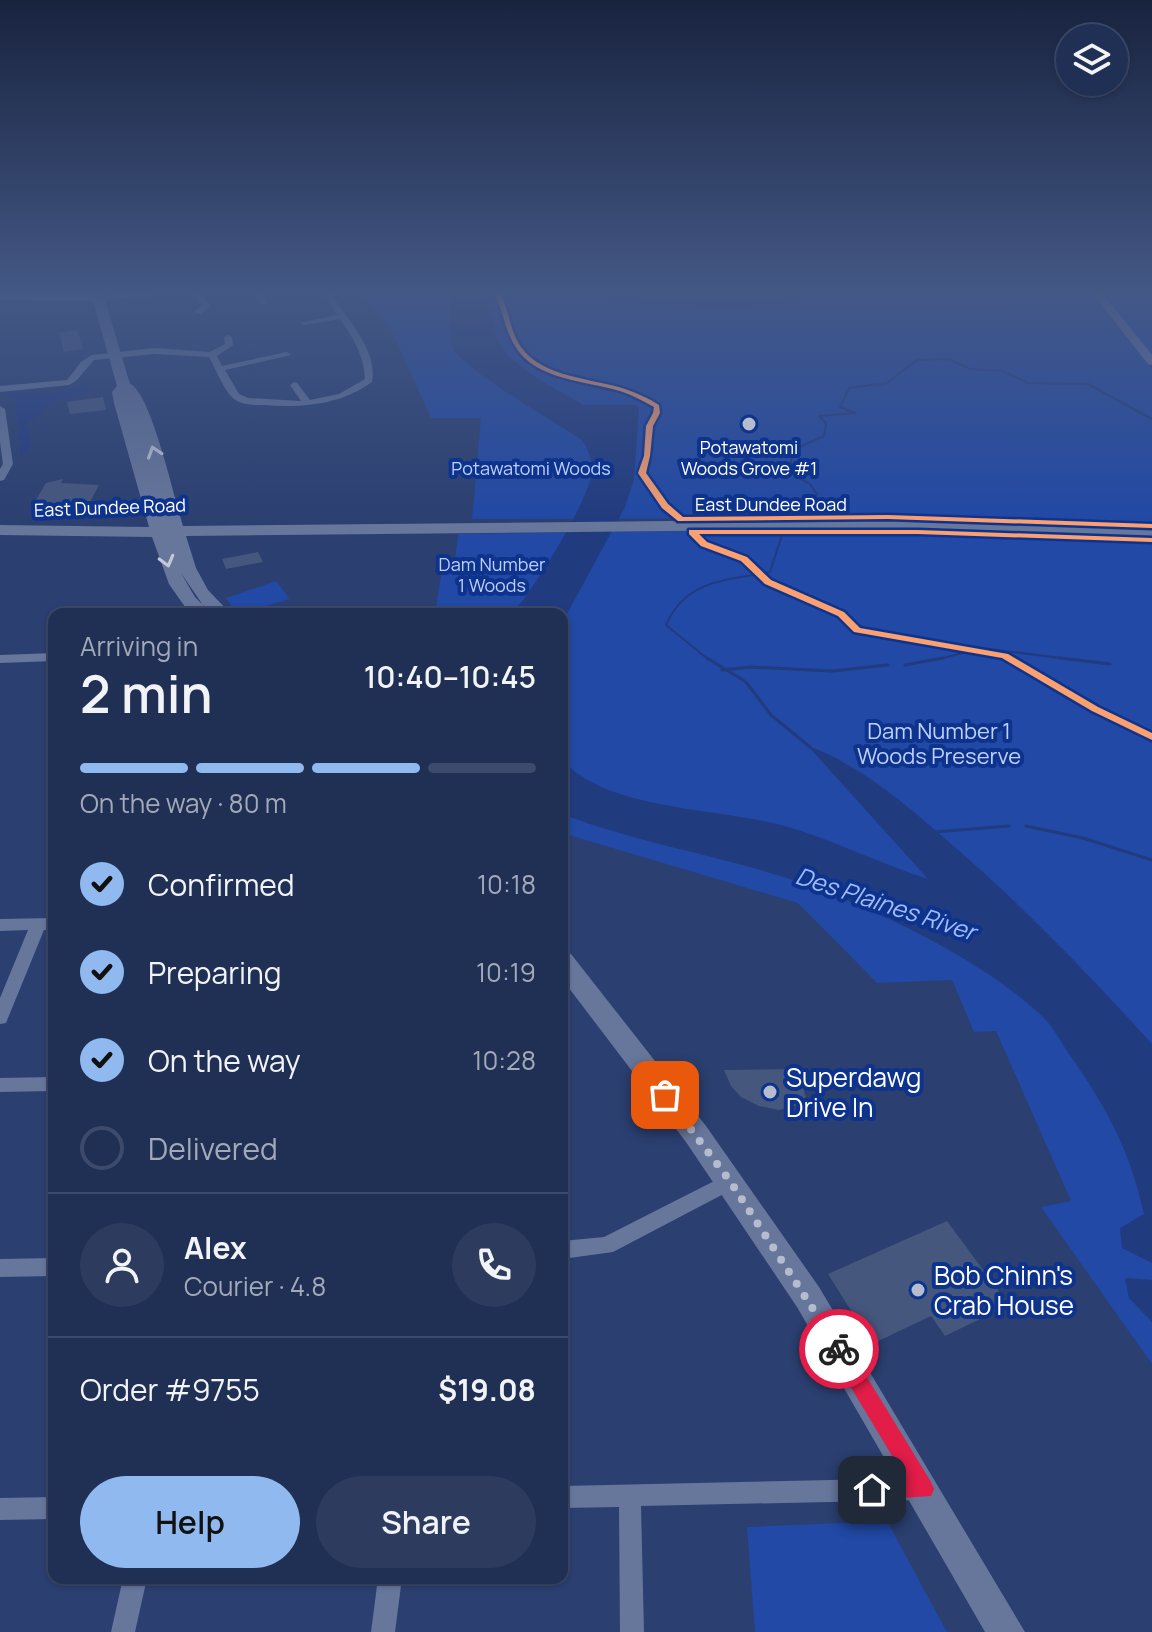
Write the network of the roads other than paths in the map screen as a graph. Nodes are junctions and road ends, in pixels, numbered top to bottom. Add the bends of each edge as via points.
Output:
1 (82, 370) edge
2 (119, 370) edge
3 (219, 370) edge
4 (370, 370) edge
5 (294, 385) dead end
6 (124, 387) junction
7 (0, 389) edge
8 (307, 403) junction
9 (0, 409) edge
10 (0, 478) edge
11 (485, 526) junction
12 (157, 528) junction
13 (178, 528) junction
14 (0, 530) edge
15 (227, 532) junction
16 (1152, 533) edge
17 (201, 593) junction
18 (195, 608) edge
19 (216, 608) edge
20 (48, 657) edge
21 (0, 659) edge
22 (46, 924) edge
23 (0, 925) edge
24 (568, 969) edge
25 (0, 1018) edge
26 (48, 1084) edge
27 (0, 1085) edge
28 (730, 1181) junction
29 (568, 1249) edge
30 (48, 1267) edge
31 (0, 1268) edge
32 (924, 1489) junction
33 (630, 1495) junction
34 (568, 1497) edge
35 (48, 1508) edge
36 (0, 1509) edge
37 (134, 1584) edge
38 (389, 1584) edge
39 (123, 1632) edge
40 (383, 1632) edge
41 (632, 1632) edge
42 (1006, 1632) edge

1 - 7 street via 69,382
2 - 6 main road
3 - 8 street via 236,396 246,401
4 - 8 street via 369,380 358,390
5 - 8 street
6 - 12 main road via 119,392 124,414
13 -> 6 main road via 142,414 132,390
9 - 10 street via 8,464
11 - 13 main road, East Dundee Road via 453,522
11 - 15 main road, East Dundee Road
11 - 16 main road, East Dundee Road via 863,524
12 - 13 main road, East Dundee Road
12 - 14 main road, East Dundee Road
12 -> 18 main road via 171,578
13 - 15 main road, East Dundee Road
13 - 17 main road via 187,568
15 - 17 main road via 195,547
17 - 19 main road
20 - 21 street
22 - 23 street
22 - 25 street
24 - 28 main road
26 - 27 street
28 - 29 street via 606,1246
28 - 32 main road via 808,1297
30 - 31 street
32 - 33 street
32 - 42 main road
33 - 34 street
33 - 41 street
35 - 36 street
37 - 39 street
38 - 40 street

